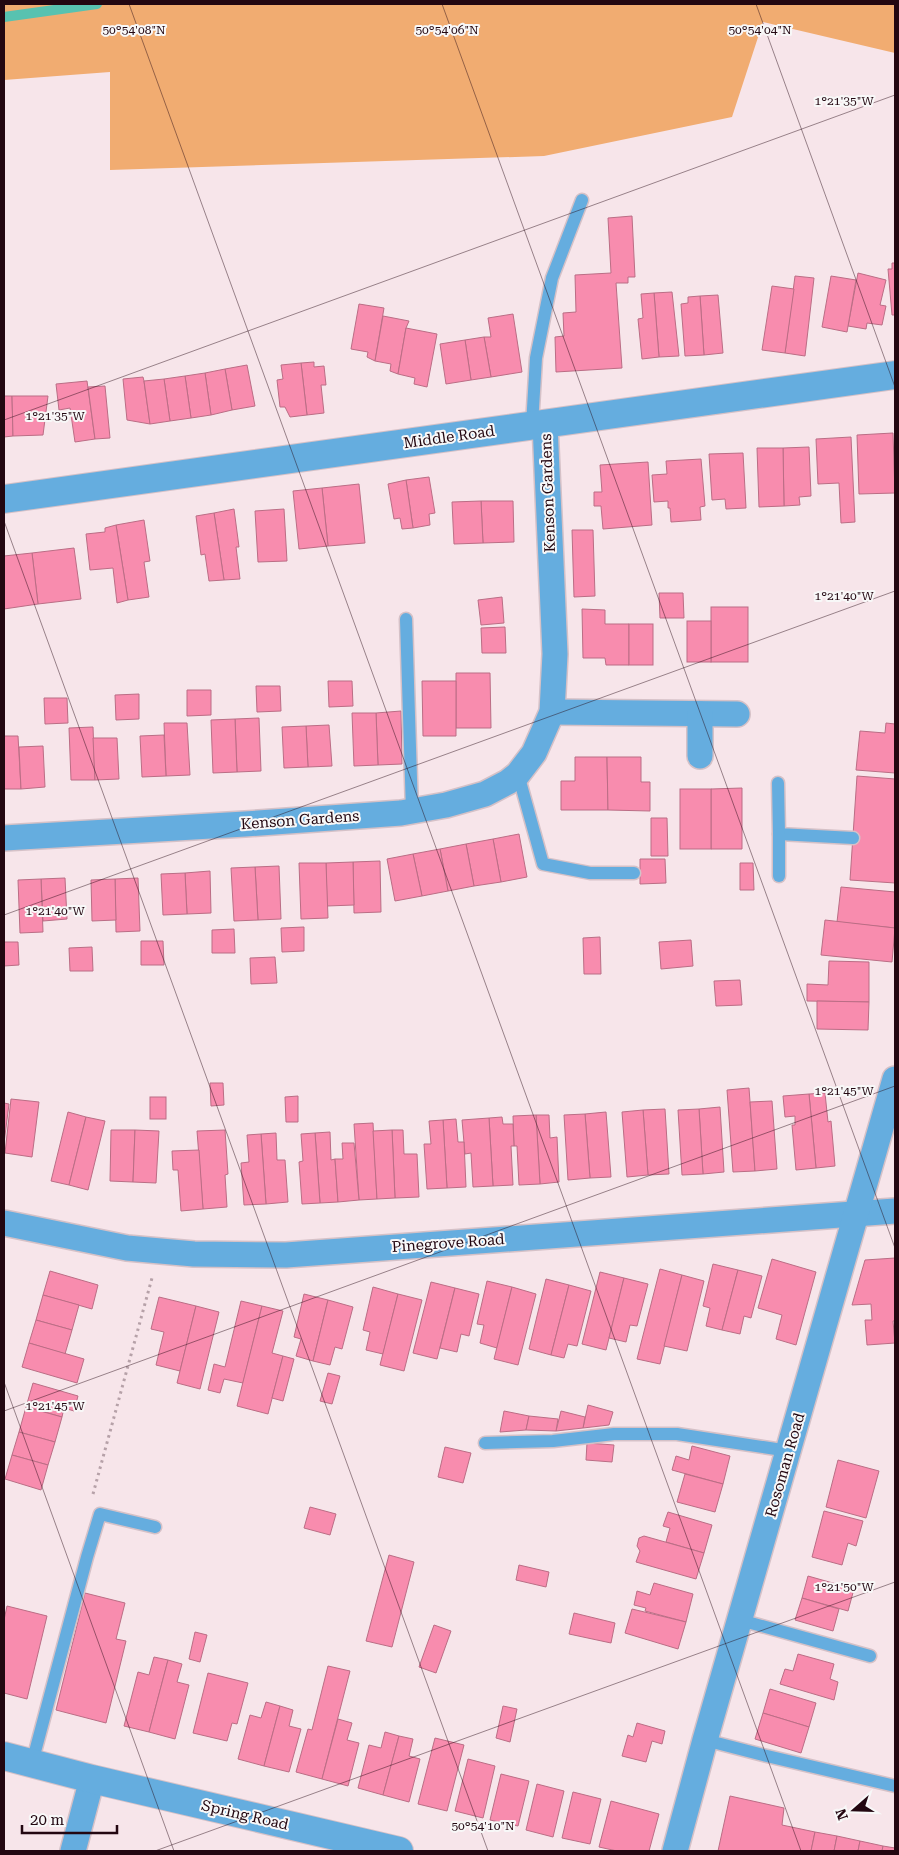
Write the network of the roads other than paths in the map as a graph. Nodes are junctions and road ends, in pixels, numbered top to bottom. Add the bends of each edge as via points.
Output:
1 (582, 200) dead end
2 (895, 375) edge
3 (538, 424) junction
4 (4, 499) edge
5 (406, 619) dead end
6 (552, 712) junction
7 (700, 714) junction
8 (737, 714) dead end
9 (700, 756) dead end
10 (518, 774) junction
11 (778, 783) dead end
12 (412, 811) junction
13 (779, 834) junction
14 (4, 838) edge
15 (853, 838) dead end
16 (634, 873) dead end
17 (779, 876) dead end
18 (895, 1079) edge
19 (895, 1211) edge
20 (858, 1214) junction
21 (4, 1223) edge
22 (485, 1444) dead end
23 (789, 1451) junction
24 (155, 1527) dead end
25 (740, 1620) junction
26 (870, 1656) dead end
27 (705, 1740) junction
28 (4, 1756) edge
29 (32, 1763) junction
30 (92, 1779) junction
31 (895, 1786) edge
32 (73, 1851) edge
33 (398, 1851) edge
34 (675, 1851) edge

1 - 3 lane via 552,278 536,358
2 - 3 street, Middle Road
3 - 4 street, Middle Road
3 - 6 street, Kenson Gardens via 554,654
5 - 12 lane
6 - 7 street
6 - 10 street, Kenson Gardens via 534,753
7 - 8 street
7 - 9 street
10 - 12 street, Kenson Gardens via 485,794
10 - 16 lane via 543,864 590,873
11 - 13 lane
12 - 14 street, Kenson Gardens
13 - 15 lane
13 - 17 lane
18 - 20 street, Rosoman Road
19 - 20 street, Pinegrove Road
20 - 21 street, Pinegrove Road via 286,1255 194,1254 127,1248
20 - 23 street, Rosoman Road
22 - 23 lane via 614,1434 677,1434
23 - 25 street, Rosoman Road
24 - 29 lane via 100,1514
25 - 26 lane
25 - 27 street, Rosoman Road
27 - 31 lane
27 - 34 street, Rosoman Road
28 - 29 street, Spring Road
29 - 30 street, Spring Road
30 - 32 street
30 - 33 street, Spring Road

